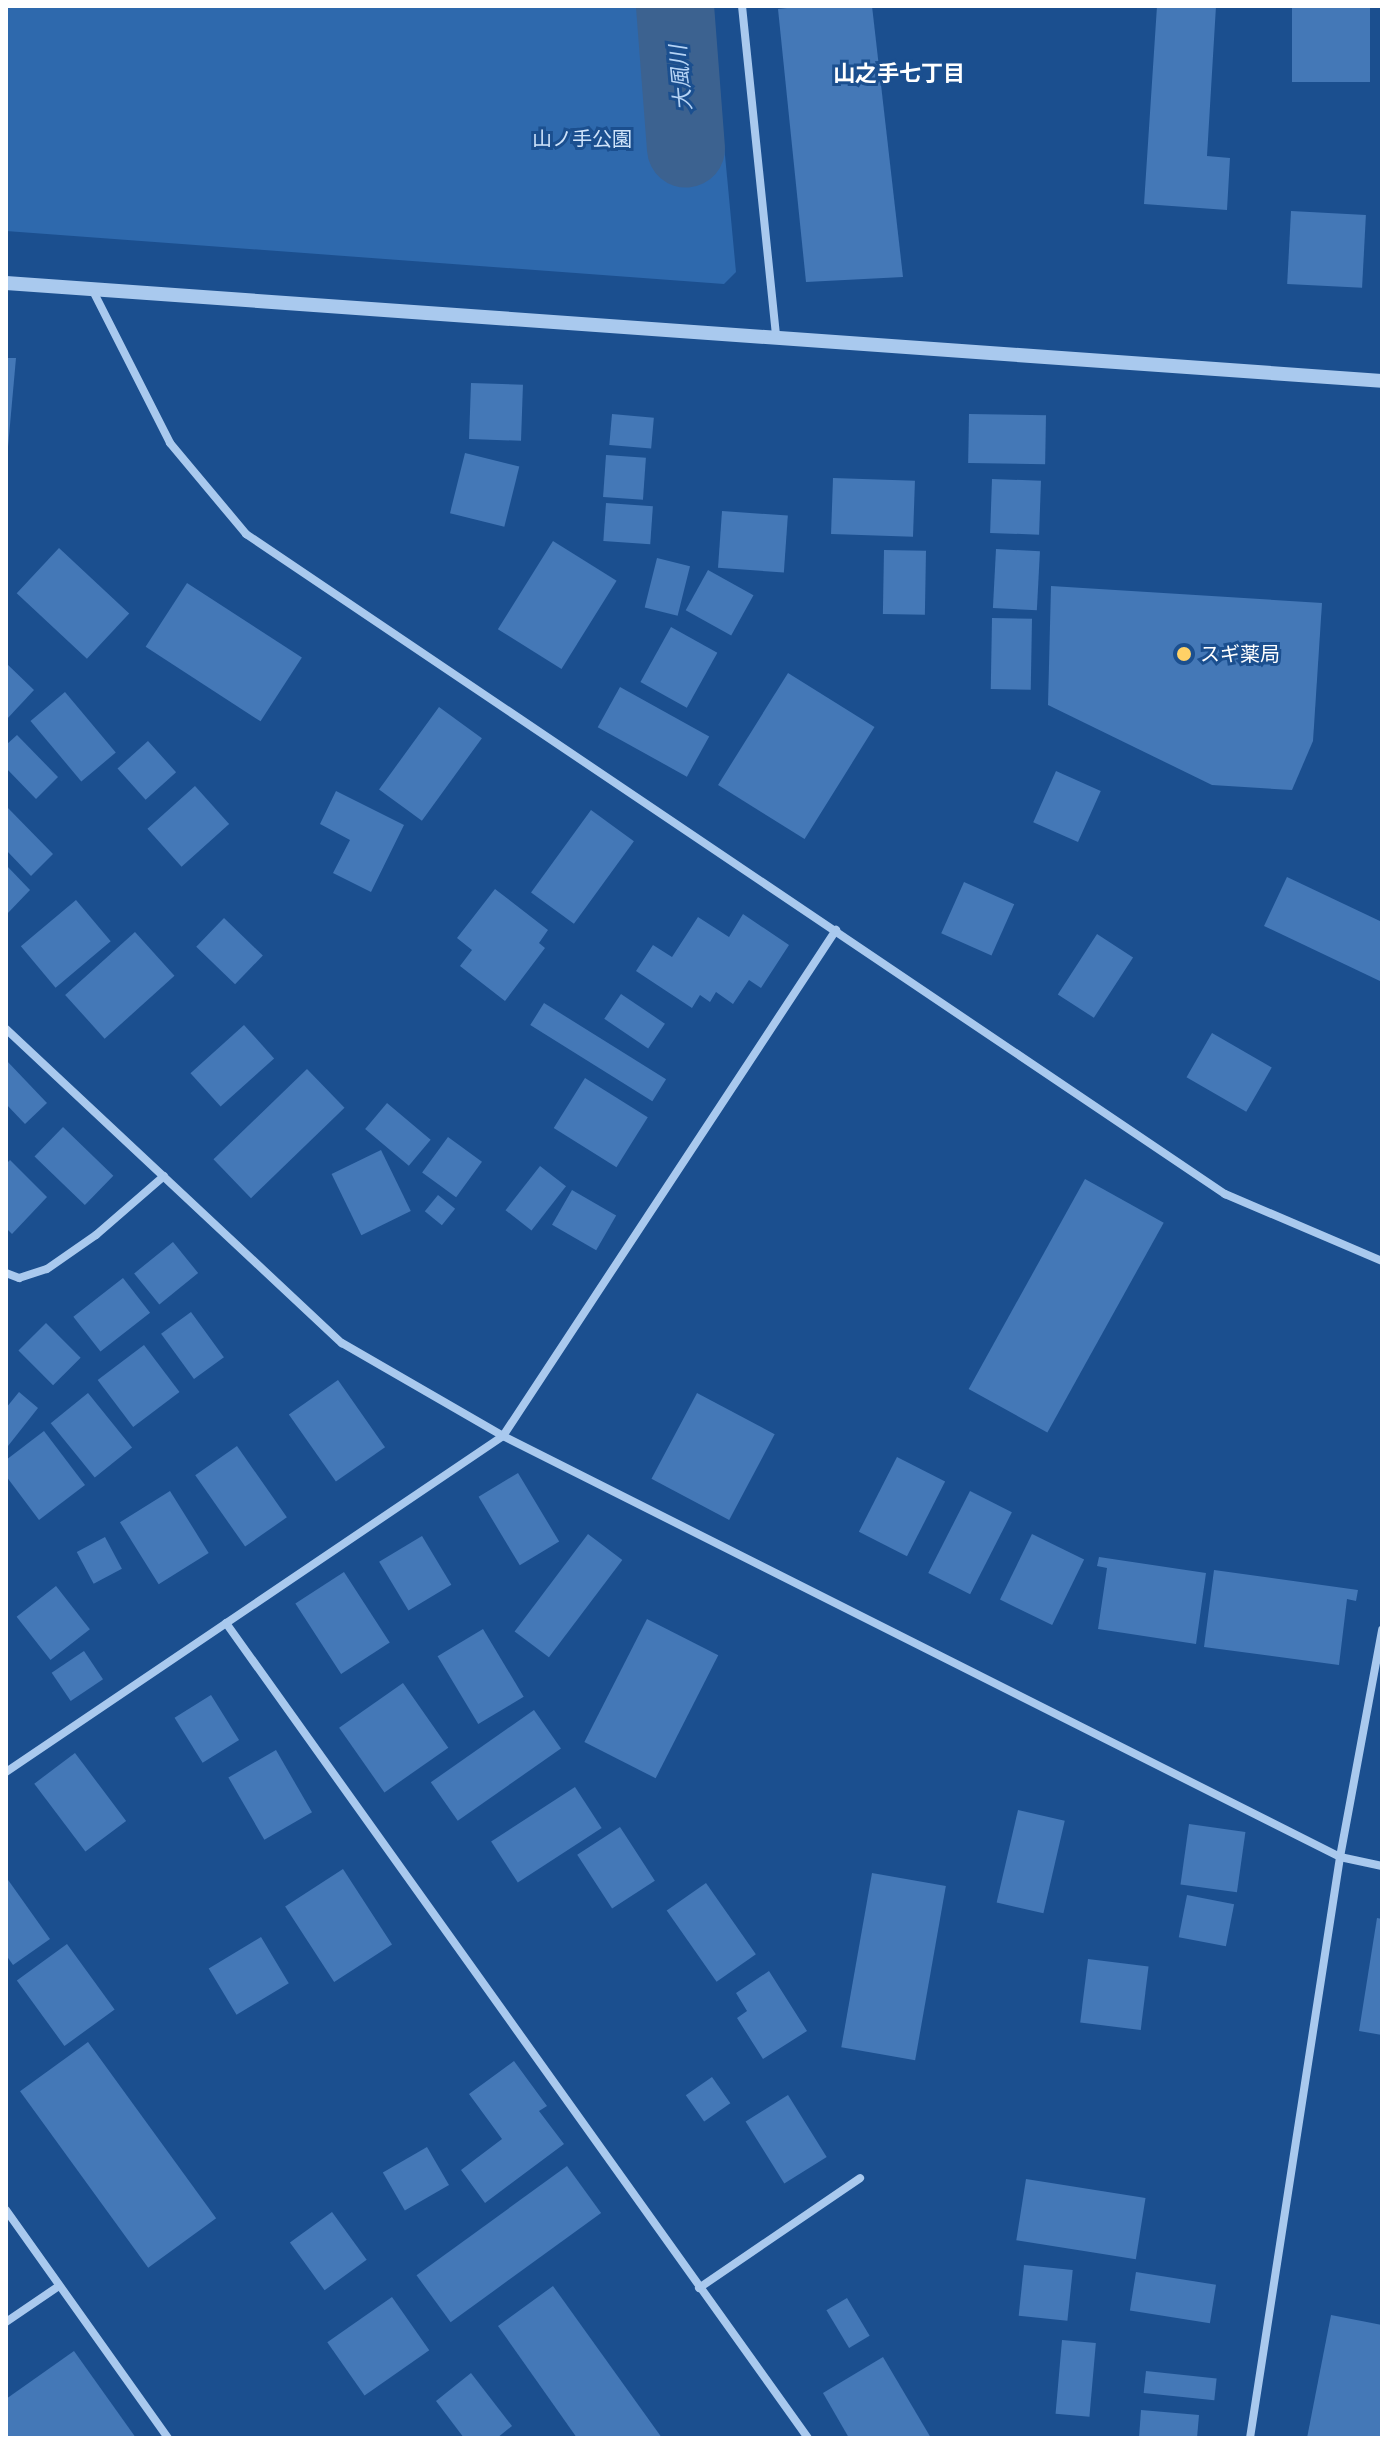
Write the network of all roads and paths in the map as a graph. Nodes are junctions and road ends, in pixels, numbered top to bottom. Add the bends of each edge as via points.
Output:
1 (742, 6) edge
2 (6, 283) edge
3 (92, 289) junction
4 (776, 335) junction
5 (1382, 381) edge
6 (836, 930) junction
7 (6, 1029) edge
8 (164, 1176) junction
9 (1382, 1261) edge
10 (6, 1273) edge
11 (503, 1436) junction
12 (226, 1623) junction
13 (1382, 1630) edge
14 (6, 1772) edge
15 (1340, 1857) junction
16 (1382, 1866) edge
17 (860, 2178) dead end
18 (6, 2210) edge
19 (59, 2286) junction
20 (699, 2288) junction
21 (6, 2322) edge
22 (168, 2438) edge
23 (808, 2438) edge
24 (1250, 2438) edge

1 - 4 street
2 - 3 street
3 - 4 street
3 - 6 street via 170,443 246,534
4 - 5 street
6 - 9 street via 1225,1194
6 - 11 street
7 - 8 street
8 - 10 street via 47,1269 19,1278
8 - 11 street via 342,1343
11 - 12 street
11 - 15 street
12 - 14 street
12 - 20 street
13 - 15 street
15 - 16 street
15 - 24 street
17 - 20 street
18 - 19 street
19 - 21 street
19 - 22 street
20 - 23 street

